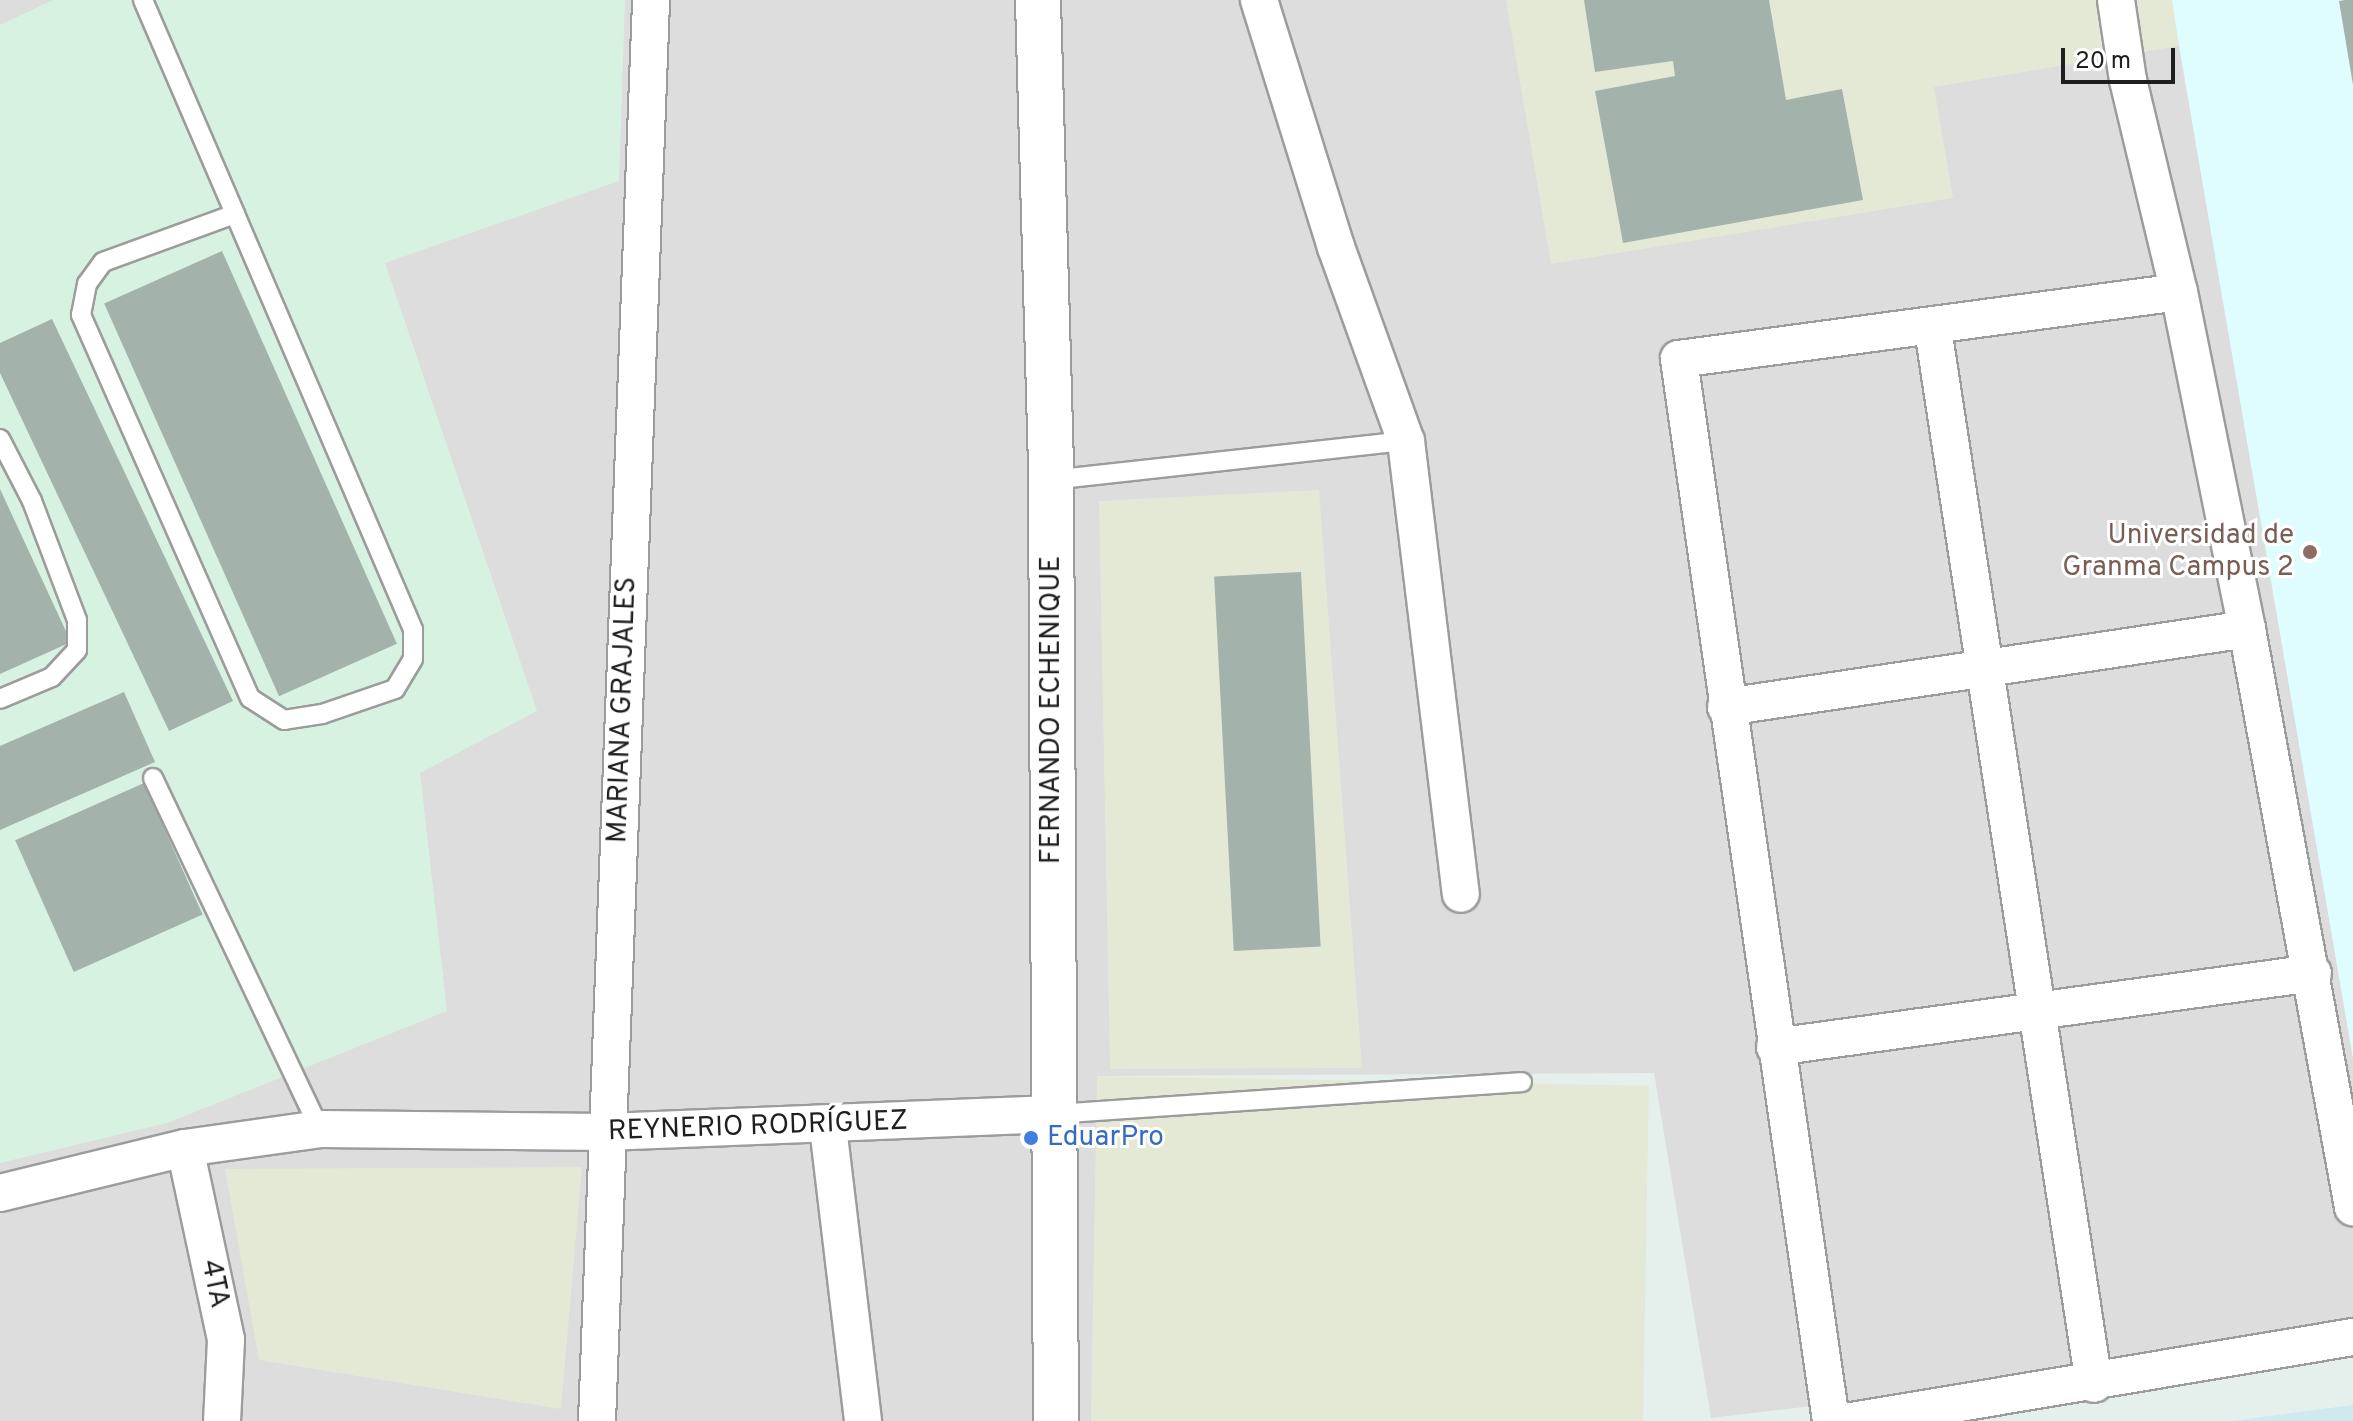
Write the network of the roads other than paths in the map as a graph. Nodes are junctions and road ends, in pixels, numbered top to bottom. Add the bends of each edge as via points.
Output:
1 (143, 0) edge
2 (651, 0) edge
3 (1038, 0) edge
4 (1259, 0) edge
5 (2116, 0) edge
6 (235, 214) junction
7 (2179, 292) junction
8 (1933, 329) junction
9 (0, 439) edge
10 (1406, 441) junction
11 (1051, 480) junction
12 (2247, 629) junction
13 (1984, 668) junction
14 (0, 699) edge
15 (1726, 707) junction
16 (153, 778) dead end
17 (1461, 894) dead end
18 (2313, 973) junction
19 (2037, 1012) junction
20 (1775, 1047) junction
21 (1522, 1082) dead end
22 (1053, 1114) junction
23 (828, 1127) junction
24 (320, 1129) junction
25 (606, 1132) junction
26 (185, 1148) junction
27 (0, 1193) edge
28 (2353, 1207) edge
29 (2353, 1337) edge
30 (2094, 1384) junction
31 (222, 1421) edge
32 (597, 1421) edge
33 (863, 1421) edge
34 (1056, 1421) edge
35 (1831, 1421) edge
36 (1852, 1421) edge

1 - 6 lane
2 - 25 street, MARIANA GRAJALES
3 - 11 street, FERNANDO ECHENIQUE
4 - 10 street via 1336,247
5 - 7 street via 2128,80
6 - 6 lane via 413,630 413,659 395,689 322,714 284,720 250,698 81,315 87,284 103,262
7 - 8 street
7 - 12 street
8 - 13 street
8 - 15 street via 1679,359
9 - 14 lane via 32,501 77,620 77,650 52,677
10 - 11 lane
10 - 17 street
11 - 22 street, FERNANDO ECHENIQUE
12 - 13 street
12 - 18 street
13 - 15 street
13 - 19 street
15 - 20 street
16 - 24 lane
18 - 19 street
18 - 28 street
19 - 20 street
19 - 30 street
20 - 35 street
21 - 22 lane, REYNERIO RODRÍGUEZ
22 - 23 street, REYNERIO RODRÍGUEZ
22 - 34 street, FERNANDO ECHENIQUE
23 - 25 street, REYNERIO RODRÍGUEZ
23 - 33 street
24 - 25 street, REYNERIO RODRÍGUEZ
24 - 26 street, REYNERIO RODRÍGUEZ
25 - 32 street, MARIANA GRAJALES
26 - 27 street, REYNERIO RODRÍGUEZ
26 - 31 street, 4TA via 226,1340
29 - 30 street
30 - 36 street

